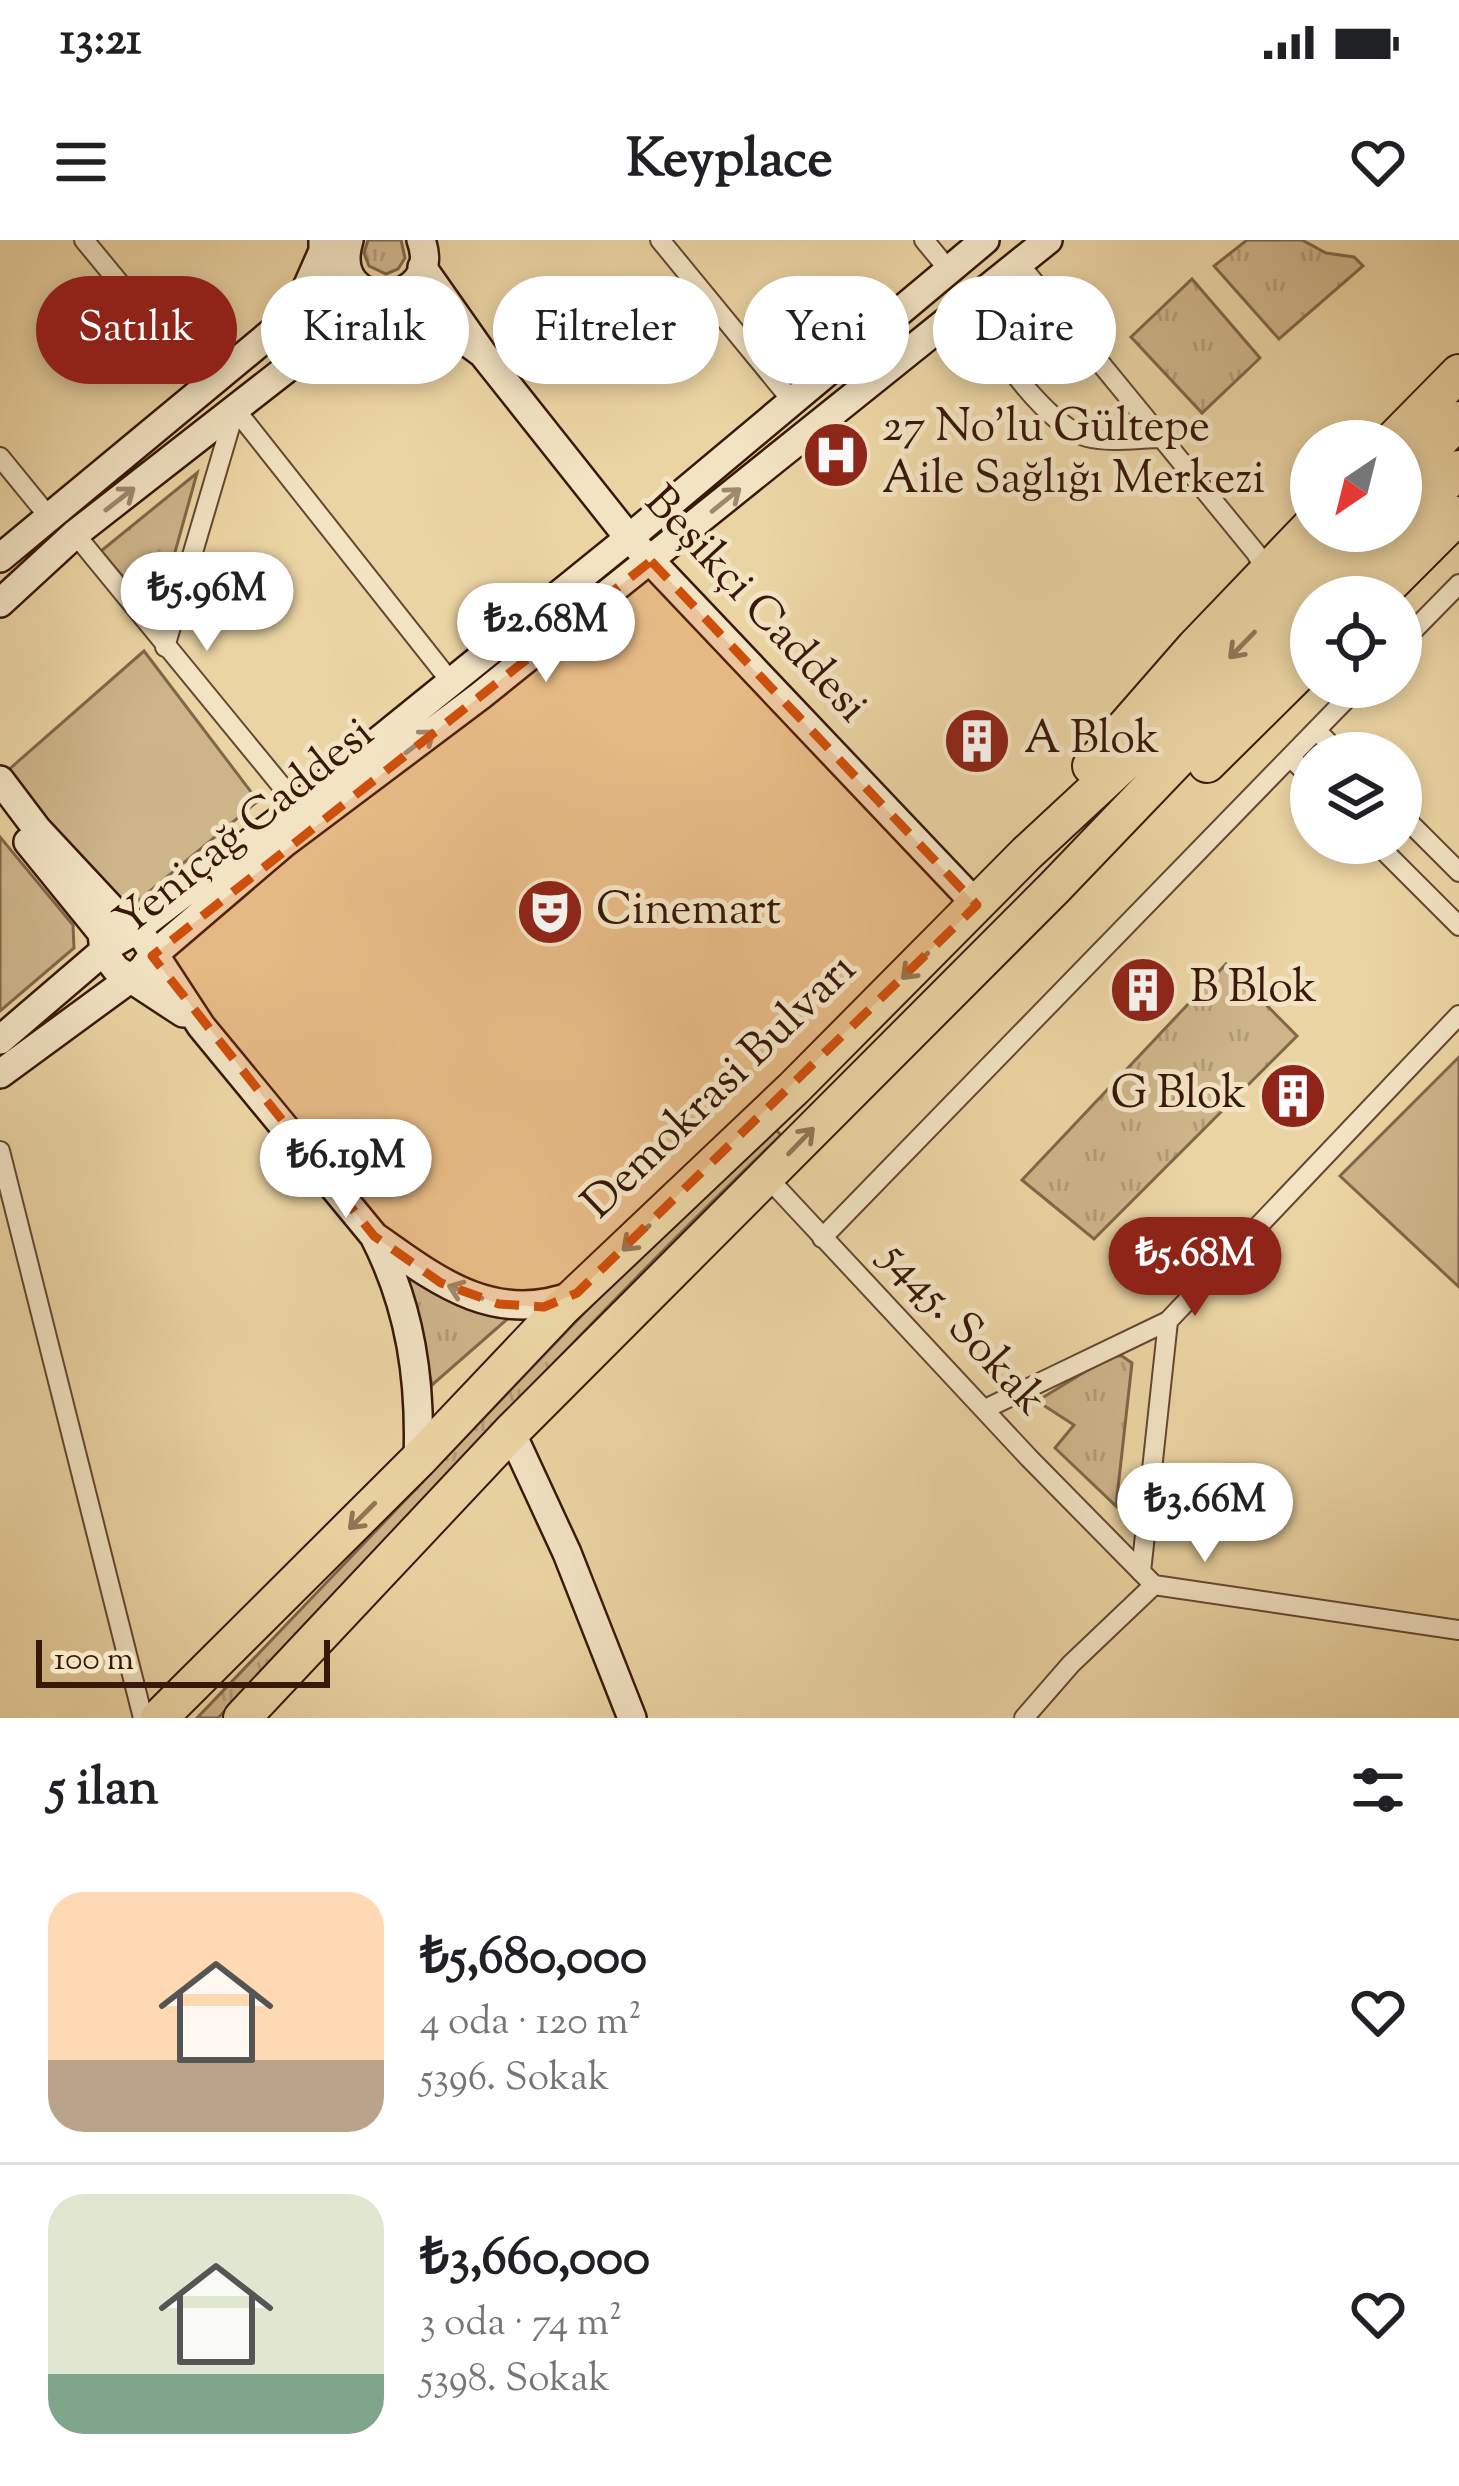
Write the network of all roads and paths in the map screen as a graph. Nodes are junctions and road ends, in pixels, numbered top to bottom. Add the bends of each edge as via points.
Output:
1 (84, 240) edge
2 (323, 240) edge
3 (660, 240) edge
4 (924, 240) edge
5 (985, 240) edge
6 (1048, 240) edge
7 (428, 251) edge
8 (1020, 265) junction
9 (948, 269) junction
10 (311, 276) edge
11 (1005, 276) edge
12 (933, 332) edge
13 (261, 342) edge
14 (469, 345) edge
15 (483, 354) junction
16 (1459, 373) edge
17 (269, 384) edge
18 (1026, 384) edge
19 (206, 388) junction
20 (793, 402) junction
21 (235, 409) junction
22 (1413, 420) edge
23 (1459, 420) edge
24 (1163, 438) junction
25 (0, 457) edge
26 (1422, 458) edge
27 (1459, 469) edge
28 (1422, 506) edge
29 (1459, 515) edge
30 (49, 517) junction
31 (75, 535) junction
32 (629, 538) junction
33 (1290, 548) edge
34 (1332, 552) edge
35 (1377, 552) edge
36 (0, 558) edge
37 (651, 561) junction
38 (1267, 573) junction
39 (1354, 576) edge
40 (1398, 576) edge
41 (1459, 584) edge
42 (0, 603) edge
43 (1422, 622) edge
44 (1290, 642) edge
45 (165, 647) junction
46 (451, 682) junction
47 (1290, 683) edge
48 (1337, 708) edge
49 (1316, 730) edge
50 (1290, 757) edge
51 (0, 780) edge
52 (298, 806) junction
53 (0, 809) edge
54 (1422, 835) edge
55 (1027, 853) junction
56 (1397, 864) edge
57 (1459, 872) edge
58 (1055, 887) junction
59 (977, 905) junction
60 (1459, 926) edge
61 (133, 932) junction
62 (104, 953) junction
63 (152, 956) junction
64 (130, 976) junction
65 (1459, 1015) edge
66 (201, 1026) junction
67 (0, 1040) edge
68 (0, 1074) edge
69 (0, 1151) edge
70 (766, 1176) junction
71 (4, 1184) edge
72 (374, 1236) junction
73 (821, 1238) junction
74 (578, 1293) junction
75 (1168, 1321) junction
76 (985, 1409) junction
77 (511, 1432) junction
78 (418, 1460) junction
79 (1148, 1579) junction
80 (1459, 1630) edge
81 (143, 1718) edge
82 (159, 1718) edge
83 (242, 1718) edge
84 (632, 1718) edge
85 (1024, 1718) edge

1 - 19 street
2 - 10 street
3 - 20 street
4 - 9 street
5 - 9 street, Yeniçağ Caddesi
6 - 8 street, Yeniçağ Caddesi
7 - 15 street, Beşikçi Caddesi
8 - 11 street, Yeniçağ Caddesi
8 - 24 street
9 - 20 street, Yeniçağ Caddesi
37 -> 12 street, Yeniçağ Caddesi
13 - 19 street
14 - 15 street, Beşikçi Caddesi
15 - 32 street, Beşikçi Caddesi
16 - 22 highway
17 - 21 street
18 - 24 street via 1072,430
19 - 30 street
20 - 32 street, Yeniçağ Caddesi
31 -> 21 street
21 - 45 street
21 - 46 street
23 - 26 highway
24 - 38 street
25 - 30 street
27 - 28 highway
29 - 40 highway
30 - 36 street
31 - 42 street
31 - 45 street
32 - 37 street, Beşikçi Caddesi
32 - 46 street, Yeniçağ Caddesi
33 - 38 highway
34 -> 55 highway, Demokrasi Bulvarı
35 - 39 highway
37 - 59 street, Beşikçi Caddesi
63 -> 37 street, Yeniçağ Caddesi
38 - 55 highway via 1057,805
41 - 43 street
44 - 58 highway, Demokrasi Bulvarı
45 - 52 street
46 - 52 street, Yeniçağ Caddesi
47 - 58 highway via 1174,796
48 - 49 street
50 - 73 street
51 - 61 street
52 - 61 street, Yeniçağ Caddesi
53 - 62 street via 102,933
54 - 57 street
55 - 59 highway, Demokrasi Bulvarı
56 - 60 street
70 -> 58 highway, Demokrasi Bulvarı
59 -> 74 highway, Demokrasi Bulvarı
61 - 62 street, Yeniçağ Caddesi
61 - 63 street
62 - 64 street
62 - 67 street, Yeniçağ Caddesi
63 - 64 street, Yeniçağ Caddesi
63 - 66 street
64 - 66 street
64 - 68 street, Yeniçağ Caddesi
65 - 75 street
66 - 72 street
69 - 71 street
70 - 73 street, 5445. Sokak
70 - 77 highway, Demokrasi Bulvarı
71 - 81 street
74 -> 72 street via 544,1306 499,1304 441,1283
72 - 78 street via 416,1361
73 - 76 street, 5445. Sokak
74 - 78 highway, Demokrasi Bulvarı
75 - 76 street
75 - 79 street
76 - 79 street, 5445. Sokak
77 - 83 highway, Demokrasi Bulvarı
77 - 84 street
78 -> 82 highway, Demokrasi Bulvarı
79 - 80 street
79 - 85 street

